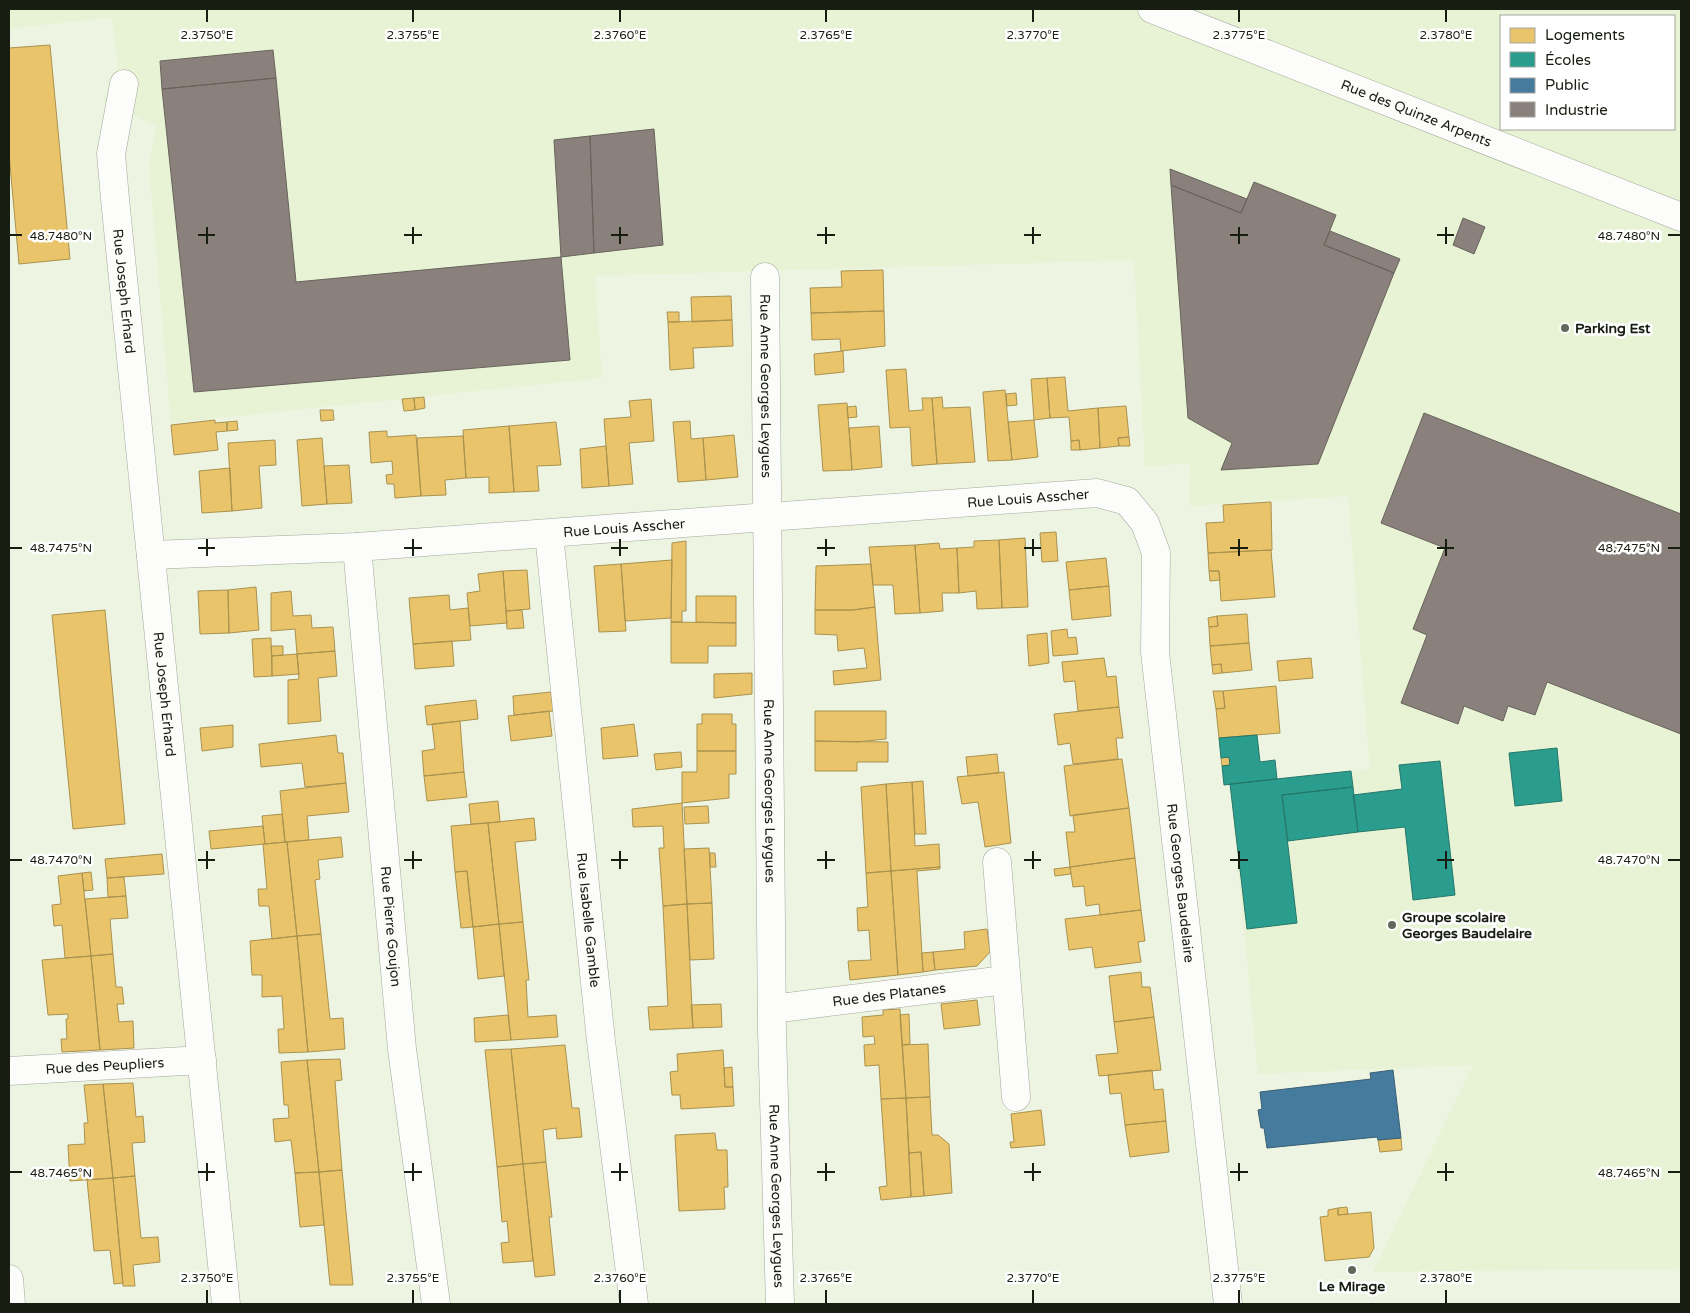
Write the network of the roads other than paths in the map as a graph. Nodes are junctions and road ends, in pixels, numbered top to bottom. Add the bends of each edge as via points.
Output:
1 (1152, 9) edge
2 (124, 84) dead end
3 (1681, 217) edge
4 (765, 277) dead end
5 (1097, 493) joint
6 (768, 516) junction
7 (549, 534) junction
8 (356, 547) junction
9 (151, 555) junction
10 (997, 862) dead end
11 (1005, 980) junction
12 (772, 1008) junction
13 (202, 1060) junction
14 (9, 1071) edge
15 (1016, 1097) dead end
16 (9, 1279) edge
17 (11, 1304) edge
18 (226, 1304) edge
19 (436, 1304) edge
20 (634, 1304) edge
21 (780, 1304) edge
22 (1228, 1304) edge

1 - 3 street, Rue des Quinze Arpents
2 - 9 street, Rue Joseph Erhard via 111,154
4 - 6 street, Rue Anne Georges Leygues
5 - 6 street, Rue Louis Asscher
5 - 22 street, Rue Georges Baudelaire via 1127,501 1145,523 1156,553 1155,652
6 - 7 street, Rue Louis Asscher
6 - 12 street, Rue Anne Georges Leygues
7 - 8 street, Rue Louis Asscher
7 - 20 street, Rue Isabelle Gamble via 601,1041
8 - 9 street, Rue Louis Asscher
8 - 19 street, Rue Pierre Goujon via 402,1048
9 - 13 street, Rue Joseph Erhard
10 - 11 street
11 - 12 street, Rue des Platanes
11 - 15 street
12 - 21 street, Rue Anne Georges Leygues
13 - 14 street, Rue des Peupliers
13 - 18 street, Rue Joseph Erhard
16 - 17 street

